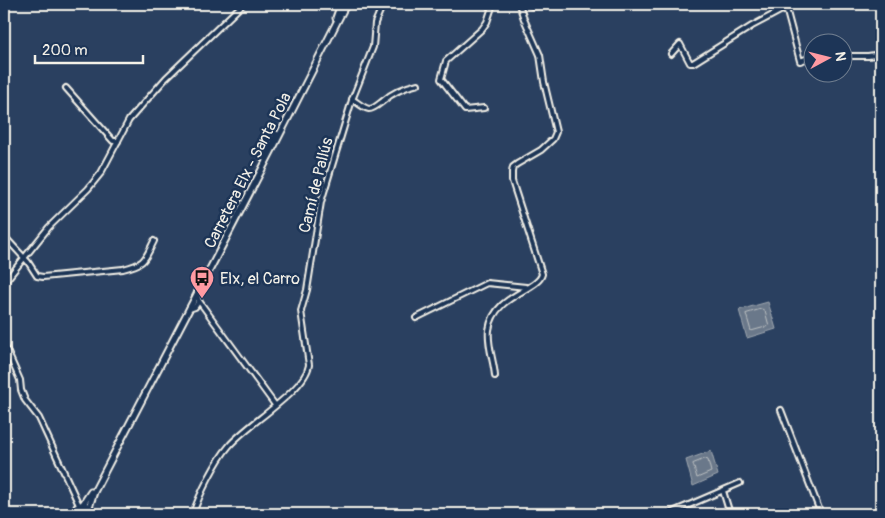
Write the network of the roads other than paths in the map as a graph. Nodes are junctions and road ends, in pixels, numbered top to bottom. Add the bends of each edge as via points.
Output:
1 (243, 4) edge
2 (340, 4) edge
3 (348, 4) edge
4 (383, 4) edge
5 (493, 4) edge
6 (519, 4) edge
7 (527, 4) edge
8 (543, 4) edge
9 (671, 54) dead end
10 (881, 54) edge
11 (852, 56) edge
12 (802, 60) edge
13 (418, 84) dead end
14 (66, 88) dead end
15 (352, 99) junction
16 (484, 108) dead end
17 (118, 141) junction
18 (4, 236) edge
19 (154, 241) dead end
20 (24, 258) junction
21 (4, 283) edge
22 (528, 286) junction
23 (197, 293) junction
24 (199, 301) junction
25 (189, 308) junction
26 (416, 318) dead end
27 (4, 344) edge
28 (496, 376) dead end
29 (275, 405) junction
30 (781, 410) dead end
31 (740, 483) dead end
32 (723, 491) junction
33 (84, 505) junction
34 (74, 514) edge
35 (90, 514) edge
36 (192, 514) edge
37 (668, 514) edge
38 (730, 514) edge
39 (821, 514) edge

1 - 17 street via 166,78 129,120
2 - 33 main road, Carretera Elx - Santa Pola via 332,27
3 - 23 main road, Carretera Elx - Santa Pola
4 - 15 street, Camí de Pallús via 375,23 372,47
5 - 16 street via 482,29 446,60 440,79 465,110
6 - 22 street via 540,55 556,132 547,146 517,164 512,172 515,194 542,274
7 - 8 street
9 - 12 street via 680,44 693,63 782,10 787,12
10 - 11 street
13 - 15 street via 390,95 375,108 370,109
14 - 17 street via 105,132
15 - 29 street, Camí de Pallús via 321,202 307,290 302,302 308,371
17 - 20 street via 101,173
18 - 20 street
19 - 20 street via 144,262 124,269 43,277 37,276
20 - 21 street
22 - 26 street via 487,283
22 - 28 street via 502,304 490,322 489,341
23 - 24 street
23 - 25 main road, Carretera Elx - Santa Pola
24 - 25 street via 195,307
24 - 29 street
25 - 33 main road, Carretera Elx - Santa Pola via 94,492
27 - 33 street via 20,380 21,390
29 - 36 street, Camí de Pallús via 228,446
30 - 39 street
31 - 32 street
32 - 37 street
32 - 38 street
33 - 34 main road
33 - 35 main road

